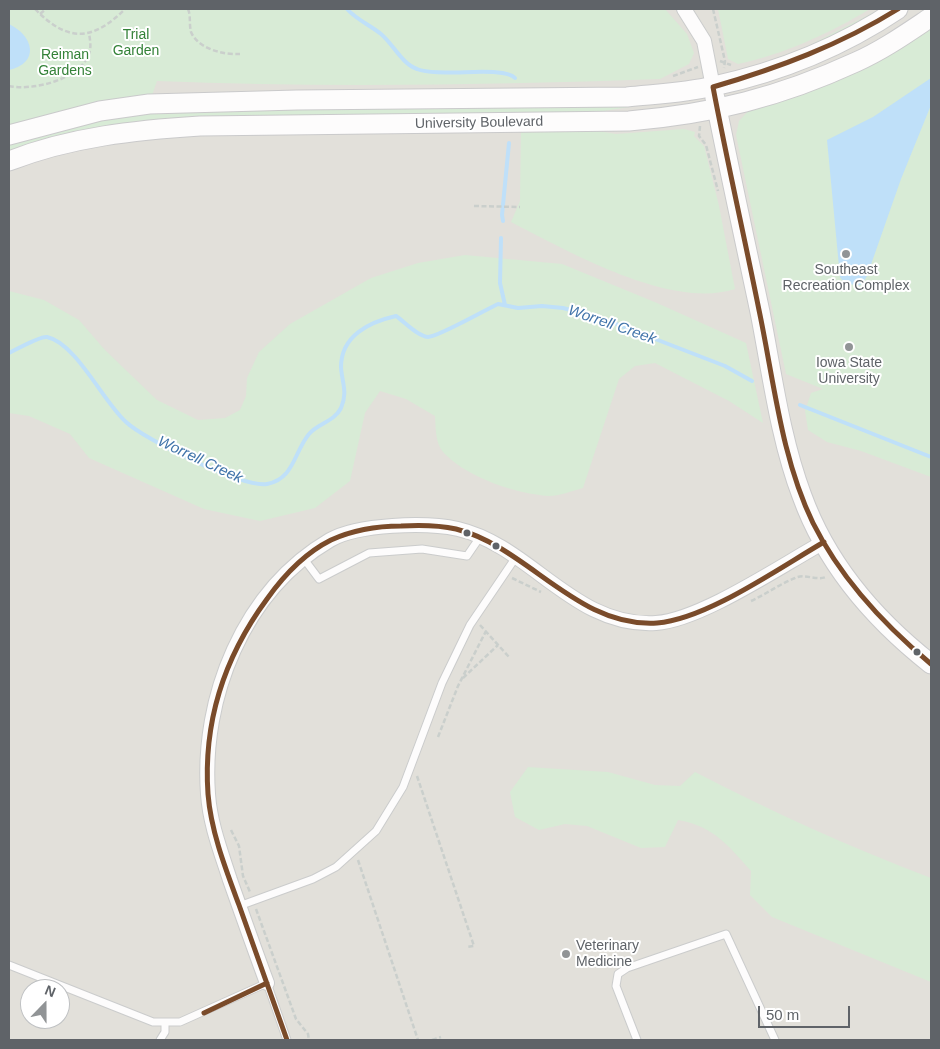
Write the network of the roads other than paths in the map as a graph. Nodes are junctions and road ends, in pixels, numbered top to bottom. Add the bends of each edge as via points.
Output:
1 (684, 9) edge
2 (898, 9) edge
3 (931, 17) edge
4 (718, 78) junction
5 (718, 110) junction
6 (9, 135) edge
7 (9, 161) edge
8 (480, 536) junction
9 (824, 542) junction
10 (516, 557) junction
11 (304, 559) junction
12 (931, 664) edge
13 (239, 906) junction
14 (9, 965) edge
15 (266, 983) junction
16 (165, 1022) junction
17 (160, 1040) edge
18 (287, 1040) edge
19 (637, 1040) edge
20 (775, 1040) edge

1 - 4 street via 704,40
2 - 4 main road, University Boulevard via 838,43 790,64
3 - 5 main road, University Boulevard via 858,62 771,95
4 - 5 main road
4 - 6 main road, University Boulevard via 627,97 149,104 100,111
5 - 7 main road, University Boulevard via 629,121 150,129 59,146
5 - 9 main road via 789,450 802,496
8 - 10 street
8 - 11 street via 426,524 398,525 332,539
8 - 11 lane via 467,556 422,549 369,553 319,579
9 - 10 street via 710,605 656,623 631,622 593,611
9 - 12 main road via 867,606 899,639
10 - 13 lane via 470,625 442,683 403,787 376,831 336,867 313,880
11 - 13 street via 283,577 241,634 218,694 210,727 208,797 216,839
13 - 15 street
14 - 16 lane via 154,1022
15 - 16 lane via 204,1013 180,1022
15 - 18 lane
16 - 17 lane via 165,1032
19 - 20 lane via 616,986 618,974 627,968 726,934

